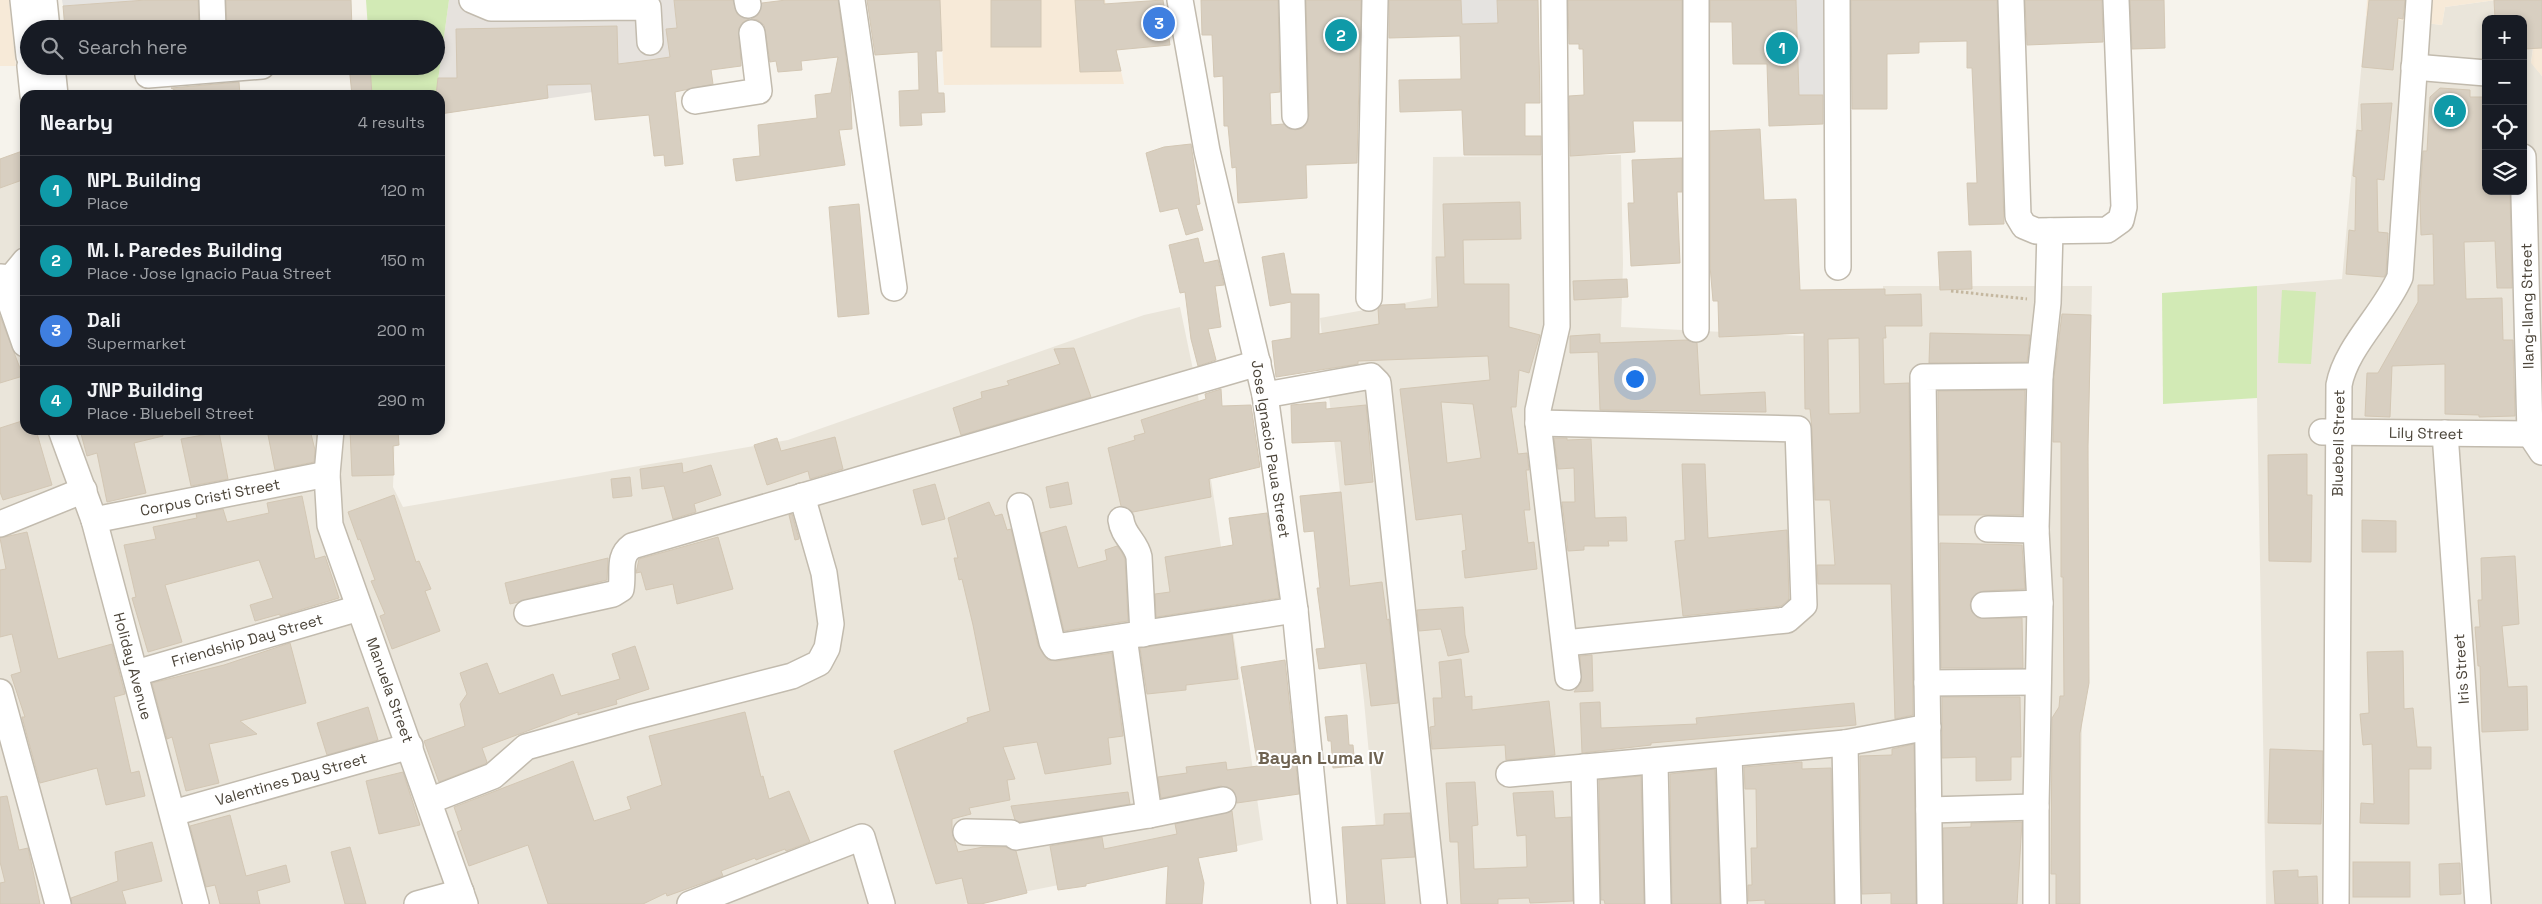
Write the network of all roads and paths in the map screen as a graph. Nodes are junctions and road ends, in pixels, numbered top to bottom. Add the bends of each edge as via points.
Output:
1 (23, 0) edge
2 (44, 0) edge
3 (212, 0) edge
4 (472, 0) edge
5 (852, 0) edge
6 (1180, 0) edge
7 (1292, 0) edge
8 (1375, 0) edge
9 (1554, 0) edge
10 (1696, 0) edge
11 (1837, 0) edge
12 (2011, 0) edge
13 (2116, 0) edge
14 (2419, 0) edge
15 (2429, 0) edge
16 (25, 20) edge
17 (46, 20) edge
18 (213, 20) edge
19 (752, 33) dead end
20 (650, 42) dead end
21 (2421, 67) junction
22 (2482, 74) edge
23 (31, 75) edge
24 (53, 75) edge
25 (32, 90) edge
26 (54, 90) edge
27 (695, 101) dead end
28 (1295, 116) dead end
29 (2525, 195) edge
30 (2050, 231) junction
31 (1838, 267) dead end
32 (12, 272) edge
33 (894, 288) dead end
34 (1951, 291) dead end
35 (1369, 298) dead end
36 (2048, 303) junction
37 (1696, 329) dead end
38 (20, 330) edge
39 (1258, 363) junction
40 (2040, 376) junction
41 (1265, 395) junction
42 (1538, 423) junction
43 (2330, 432) junction
44 (2445, 433) junction
45 (63, 435) edge
46 (330, 435) edge
47 (2536, 443) edge
48 (327, 474) junction
49 (84, 490) junction
50 (802, 496) junction
51 (1020, 506) dead end
52 (94, 520) junction
53 (1121, 520) dead end
54 (0, 524) edge
55 (1988, 529) dead end
56 (2036, 530) junction
57 (2040, 603) junction
58 (1984, 605) dead end
59 (360, 608) junction
60 (1295, 610) junction
61 (527, 613) dead end
62 (1133, 636) junction
63 (1565, 643) junction
64 (136, 673) junction
65 (1568, 677) dead end
66 (2038, 682) junction
67 (1927, 684) junction
68 (0, 692) edge
69 (1928, 727) junction
70 (1845, 743) junction
71 (410, 746) junction
72 (1729, 755) junction
73 (1655, 762) junction
74 (1584, 767) junction
75 (1509, 774) dead end
76 (429, 800) junction
77 (1223, 800) dead end
78 (2036, 807) junction
79 (1929, 810) junction
80 (172, 813) junction
81 (1148, 815) junction
82 (966, 832) dead end
83 (463, 898) edge
84 (58, 904) edge
85 (196, 904) edge
86 (417, 904) edge
87 (690, 904) edge
88 (882, 904) edge
89 (1324, 904) edge
90 (1434, 904) edge
91 (1588, 904) edge
92 (1658, 904) edge
93 (1734, 904) edge
94 (1848, 904) edge
95 (1930, 904) edge
96 (2036, 904) edge
97 (2336, 904) edge
98 (2478, 904) edge

1 - 16 street
2 - 17 street
3 - 18 street
4 - 20 street via 491,8 648,7
5 - 33 street
6 - 39 street, Jose Ignacio Paua Street via 1207,151
7 - 28 street
8 - 35 street
9 - 42 street via 1556,326
10 - 37 street
11 - 31 street
12 - 30 street via 2018,216 2024,226 2036,231
13 - 30 street via 2124,207 2121,220 2107,230
14 - 21 street, Bluebell Street
15 - 21 street, Bluebell Street
19 - 27 street via 759,91
21 - 22 street
21 - 43 street, Bluebell Street via 2400,276 2393,294 2342,369
23 - 25 street
24 - 26 street
29 - 47 street, Ilang-Ilang Street
30 - 36 street
32 - 38 street via 9,298
34 - 36 path
36 - 40 street
39 - 41 street, Jose Ignacio Paua Street
39 - 50 street
40 - 56 street
40 - 67 street via 1923,377
41 - 60 street, Jose Ignacio Paua Street
41 - 90 street via 1371,376 1378,383
42 - 63 street
42 - 63 street via 1798,429 1804,605 1787,620
43 - 44 street, Lily Street
43 - 97 street, Bluebell Street
44 - 47 street, Lily Street
44 - 98 street, Iris Street
45 - 49 street, Holiday Avenue
46 - 48 street, Manuela Street
48 - 52 street, Corpus Cristi Street
48 - 59 street, Manuela Street via 330,525
49 - 52 street, Holiday Avenue
49 - 54 street
50 - 61 street via 632,546 624,551 621,561 621,588 612,594
50 - 76 street via 824,573 831,624 827,648 819,663 792,676 526,747 493,776
51 - 62 street via 1055,647
52 - 64 street, Holiday Avenue
53 - 62 street via 1125,536 1136,546 1139,557
55 - 56 street
56 - 57 street
57 - 58 street
57 - 66 street
59 - 64 street, Friendship Day Street
59 - 71 street, Manuela Street
60 - 62 street
60 - 89 street, Jose Ignacio Paua Street
62 - 81 street
63 - 65 street
64 - 80 street, Holiday Avenue
66 - 67 street
66 - 78 street
67 - 69 street
68 - 84 street
69 - 70 street
69 - 79 street
70 - 72 street
70 - 94 street
71 - 76 street, Manuela Street
71 - 80 street, Valentines Day Street
72 - 73 street
72 - 93 street
73 - 74 street
73 - 92 street
74 - 75 street
74 - 91 street
76 - 83 street, Manuela Street
77 - 81 street
78 - 79 street
78 - 96 street
79 - 95 street
80 - 85 street, Holiday Avenue
81 - 82 street via 1016,837
83 - 86 street
87 - 88 street via 862,837

